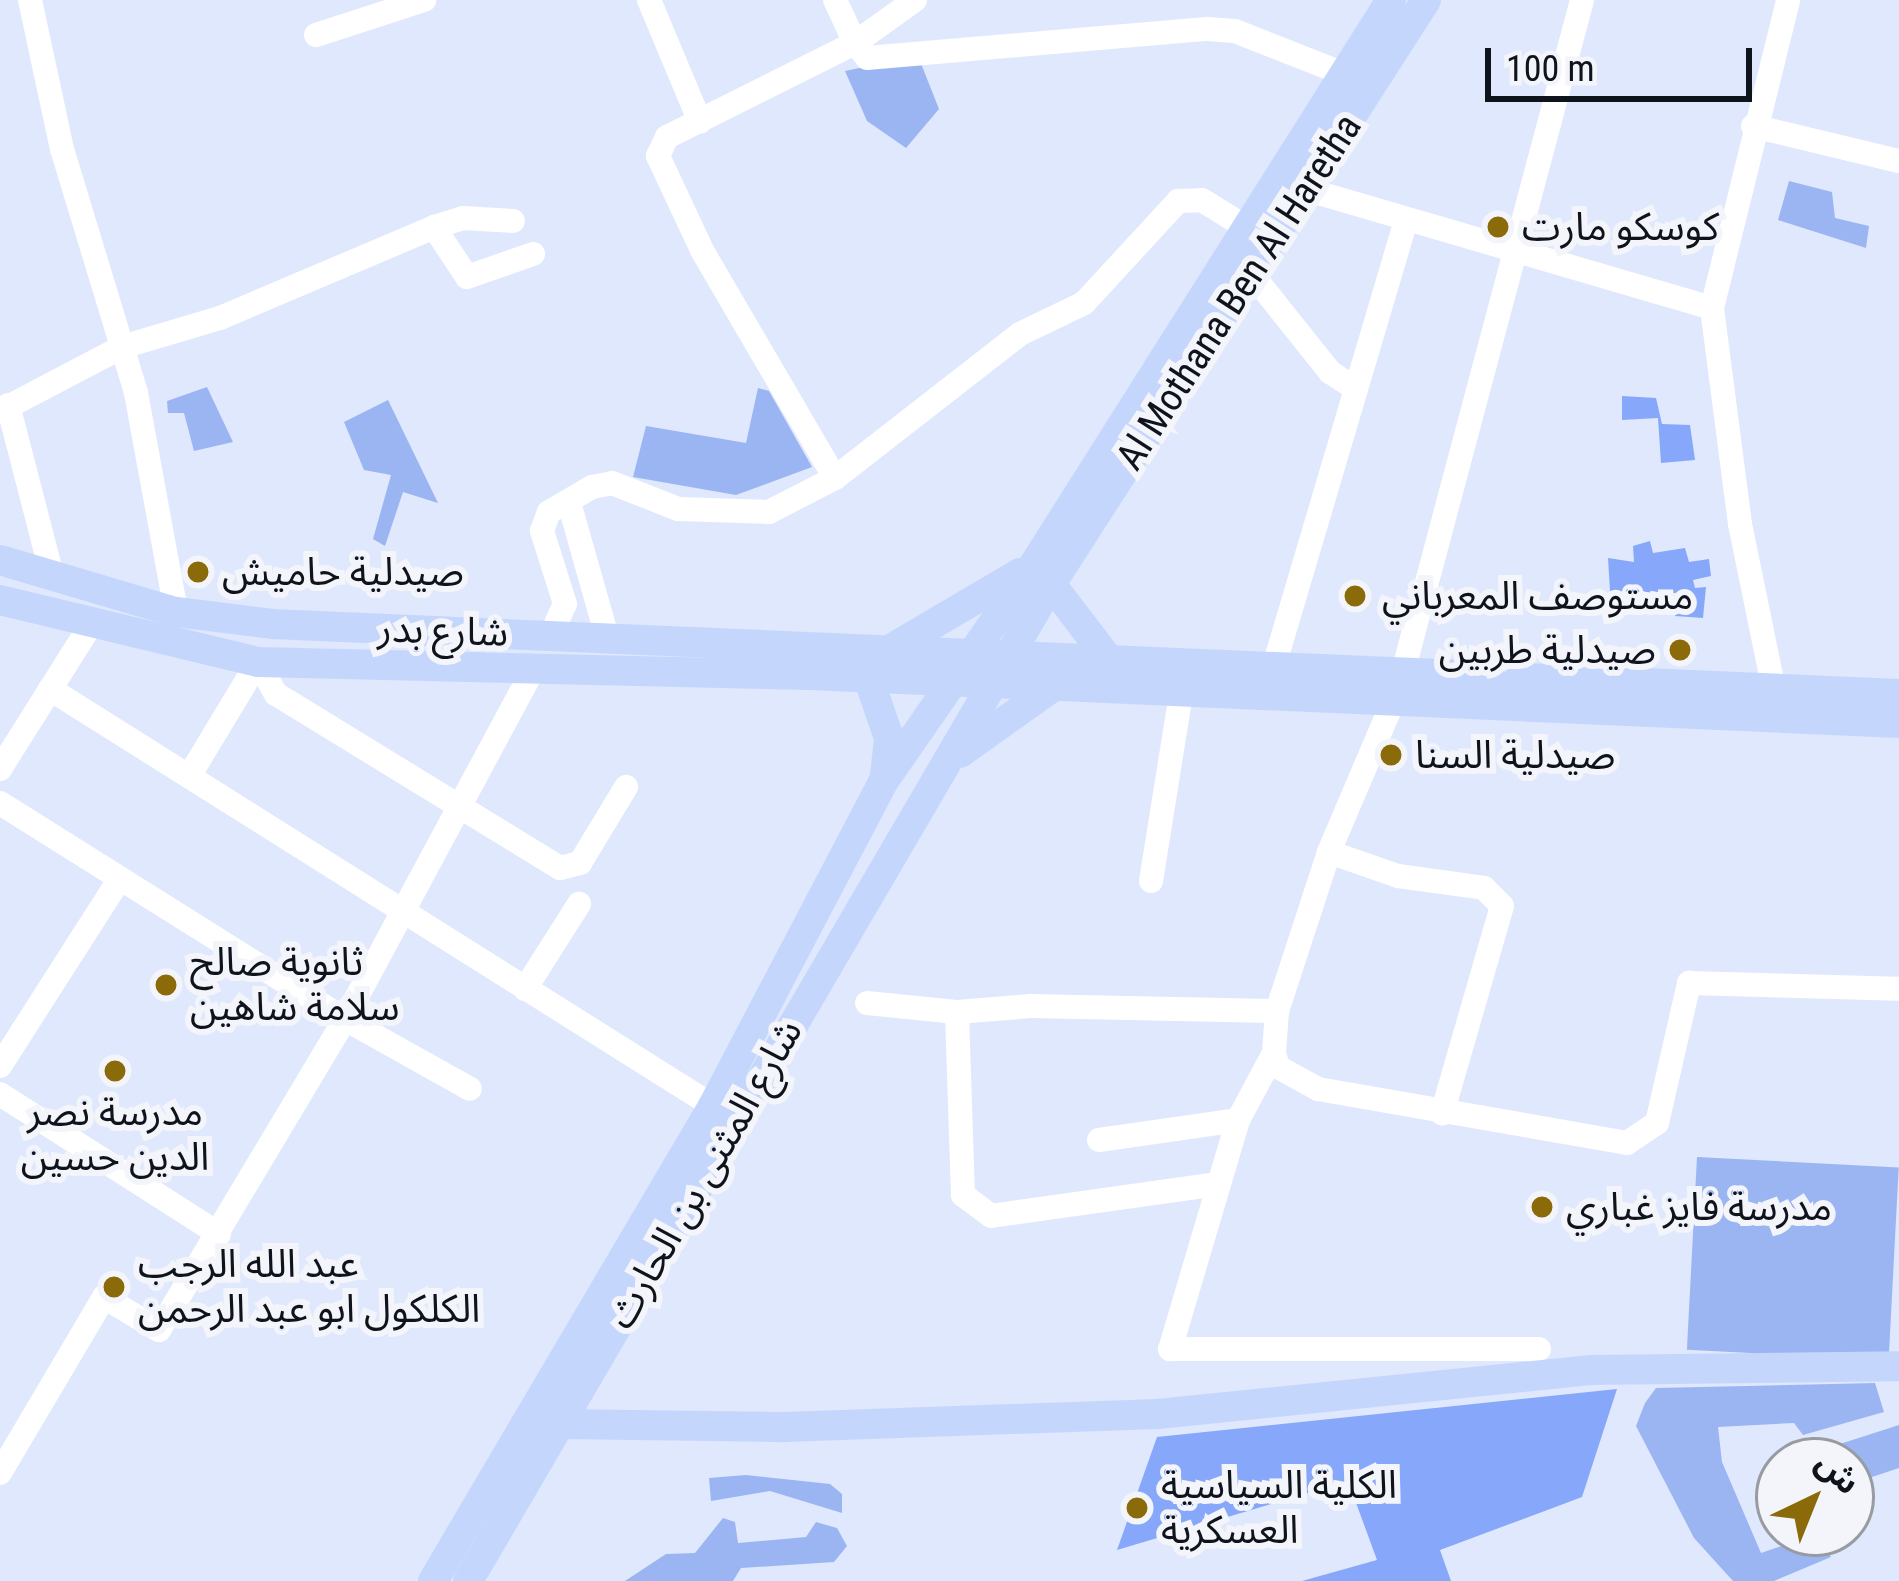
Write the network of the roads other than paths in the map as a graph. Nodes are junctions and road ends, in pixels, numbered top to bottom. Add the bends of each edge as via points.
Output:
1 (30, 0) edge
2 (424, 0) edge
3 (649, 0) edge
4 (835, 0) edge
5 (915, 0) edge
6 (1391, 0) edge
7 (1426, 0) edge
8 (1582, 0) edge
9 (1788, 0) edge
10 (316, 35) dead end
11 (855, 43) junction
12 (1344, 74) junction
13 (700, 122) junction
14 (1753, 126) junction
15 (1899, 161) edge
16 (1304, 189) junction
17 (513, 221) dead end
18 (1405, 223) junction
19 (434, 227) junction
20 (1247, 228) junction
21 (533, 254) dead end
22 (1515, 254) junction
23 (1251, 273) junction
24 (1712, 308) junction
25 (122, 347) junction
26 (1356, 389) junction
27 (4, 408) edge
28 (835, 478) junction
29 (570, 506) junction
30 (0, 560) edge
31 (1043, 573) junction
32 (52, 575) junction
33 (0, 600) edge
34 (176, 612) junction
35 (90, 626) junction
36 (551, 635) junction
37 (607, 637) junction
38 (894, 646) junction
39 (973, 653) junction
40 (1009, 656) junction
41 (1106, 656) junction
42 (813, 660) junction
43 (258, 662) junction
44 (1274, 666) junction
45 (532, 672) junction
46 (1403, 672) junction
47 (868, 677) junction
48 (951, 681) junction
49 (994, 684) junction
50 (1054, 686) junction
51 (50, 689) junction
52 (1774, 690) junction
53 (1181, 693) junction
54 (1899, 694) edge
55 (1391, 704) junction
56 (1899, 723) edge
57 (941, 768) junction
58 (0, 769) edge
59 (191, 773) junction
60 (884, 782) junction
61 (626, 787) dead end
62 (0, 803) edge
63 (459, 805) junction
64 (1329, 852) junction
65 (119, 880) junction
66 (1151, 881) dead end
67 (578, 904) dead end
68 (405, 910) junction
69 (525, 988) junction
70 (1899, 989) edge
71 (867, 1003) dead end
72 (1277, 1011) junction
73 (957, 1012) junction
74 (345, 1019) junction
75 (1274, 1053) junction
76 (0, 1066) edge
77 (470, 1089) dead end
78 (0, 1094) edge
79 (713, 1106) junction
80 (1442, 1114) junction
81 (1238, 1120) junction
82 (1100, 1140) dead end
83 (1218, 1184) junction
84 (219, 1234) junction
85 (1539, 1349) dead end
86 (1899, 1366) edge
87 (560, 1424) junction
88 (0, 1473) edge
89 (433, 1581) edge
90 (468, 1581) edge

1 - 25 street via 62,149
2 - 10 street
3 - 13 street
4 - 11 street
5 - 11 street
6 - 12 main road
7 - 16 main road, Al Mothana Ben Al Haretha
8 - 22 street
9 - 14 street
11 - 12 street via 868,58 1207,28 1235,31
11 - 13 street
12 - 20 main road
13 - 28 street via 667,137 658,156 702,250
14 - 15 street
14 - 24 street
16 - 18 street
16 - 23 main road, Al Mothana Ben Al Haretha
17 - 19 street via 463,218
18 - 22 street
18 - 26 street
19 - 21 street via 466,277
19 - 25 street via 220,318
20 - 28 street via 1202,200 1178,201 1084,303 1020,334
20 - 31 main road
22 - 24 street
22 - 46 street
23 - 26 street via 1330,372
23 - 31 main road, Al Mothana Ben Al Haretha
24 - 52 street via 1740,524
25 - 27 street
25 - 34 street
26 - 44 street
27 - 32 street
28 - 29 street via 770,512 678,509 612,483 592,487
29 - 36 street via 549,512 542,531 565,604
29 - 37 street
30 - 32 main road, شارع بدر
31 - 38 main road
31 - 39 main road, شارع المثنى بن الحارث
31 - 40 main road, شارع المثنى بن الحارث
31 - 41 main road
32 - 34 main road, شارع بدر
33 - 35 main road, شارع بدر
34 - 36 main road, شارع بدر via 272,624
35 - 43 main road, شارع بدر
35 - 51 street
36 - 37 main road, شارع بدر
37 - 42 main road, شارع بدر
38 - 39 main road, شارع بدر
38 - 42 main road, شارع بدر
39 - 40 main road, شارع بدر
39 - 48 main road, شارع المثنى بن الحارث
40 - 41 main road, شارع بدر
40 - 49 main road, شارع المثنى بن الحارث
41 - 44 main road, شارع بدر
42 - 45 main road, شارع بدر
42 - 47 main road, شارع بدر
43 - 45 main road, شارع بدر
43 - 59 street
43 - 63 street via 276,694
44 - 46 main road, شارع بدر
45 - 63 street
46 - 52 main road, شارع بدر
46 - 55 main road
47 - 48 main road, شارع بدر
47 - 60 main road via 889,738
48 - 49 main road, شارع بدر
48 - 60 main road, شارع المثنى بن الحارث
49 - 50 main road, شارع بدر
49 - 57 main road, شارع المثنى بن الحارث
50 - 53 main road, شارع بدر
50 - 57 main road
51 - 58 street
51 - 59 street
52 - 54 main road, شارع بدر
53 - 55 main road, شارع بدر
53 - 66 street
55 - 56 main road, شارع بدر
55 - 64 street
57 - 87 main road, شارع المثنى بن الحارث
59 - 68 street
60 - 79 main road, شارع المثنى بن الحارث
61 - 63 street via 572,869
62 - 65 street
63 - 68 street
64 - 72 street
64 - 80 street via 1399,876 1484,888 1502,906
65 - 74 street
65 - 76 street
67 - 69 street
68 - 69 street
68 - 74 street
69 - 79 street
70 - 80 street via 1689,983 1657,1123 1639,1141
71 - 73 street
72 - 73 street
72 - 75 street
73 - 83 street via 963,1195 991,1216
74 - 77 street
74 - 84 street
75 - 80 street via 1278,1067 1318,1088
75 - 81 street
78 - 84 street
79 - 89 main road, شارع المثنى بن الحارث
81 - 82 street
81 - 83 street
83 - 85 street via 1169,1349
84 - 88 street via 159,1330 104,1297
86 - 87 main road via 1590,1370 1158,1414
87 - 90 main road, شارع المثنى بن الحارث

